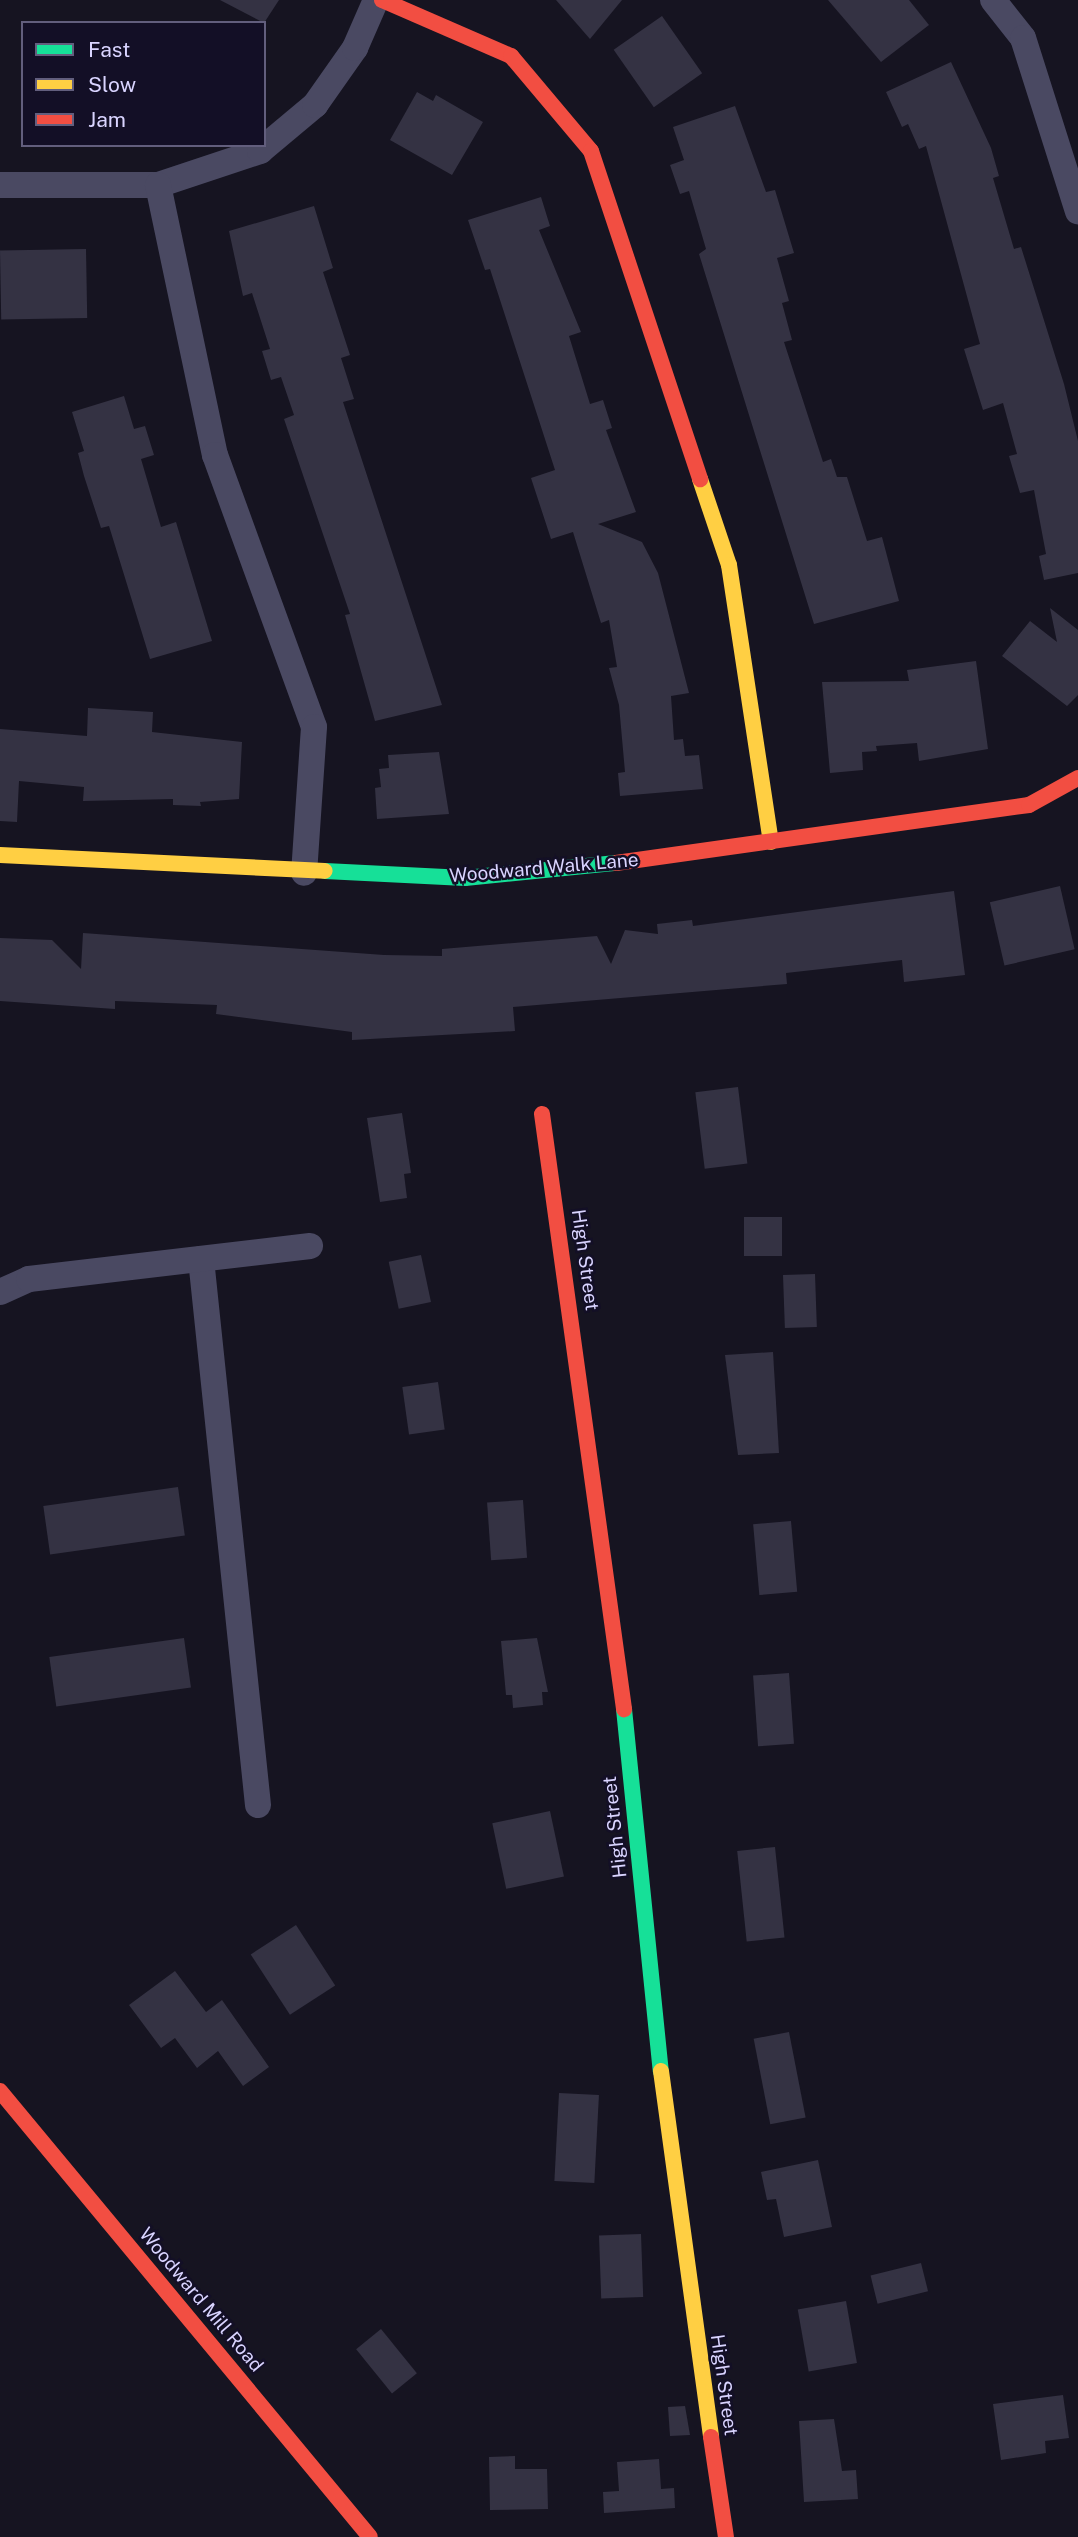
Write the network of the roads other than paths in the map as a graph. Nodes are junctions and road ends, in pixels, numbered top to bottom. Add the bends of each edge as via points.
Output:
1 (376, 0) edge
2 (382, 0) edge
3 (993, 0) edge
4 (266, 146) edge
5 (265, 147) edge
6 (0, 185) edge
7 (158, 185) junction
8 (1078, 211) edge
9 (1078, 778) edge
10 (771, 842) junction
11 (0, 855) edge
12 (304, 873) junction
13 (542, 1114) dead end
14 (310, 1246) dead end
15 (201, 1259) junction
16 (0, 1293) edge
17 (258, 1805) dead end
18 (0, 2091) edge
19 (370, 2537) edge
20 (726, 2537) edge

1 - 4 street via 355,48 315,105
2 - 10 street via 511,55 591,151 729,565
3 - 8 street via 1023,38
5 - 7 street
6 - 7 street
7 - 12 street via 215,455 314,727
9 - 10 street, Woodward Walk Lane via 1029,805
10 - 12 street, Woodward Walk Lane via 715,853 466,878
11 - 12 street, Woodward Walk Lane
13 - 20 street, High Street via 621,1681 673,2182
14 - 15 street
15 - 16 street via 29,1279
15 - 17 street
18 - 19 street, Woodward Mill Road

